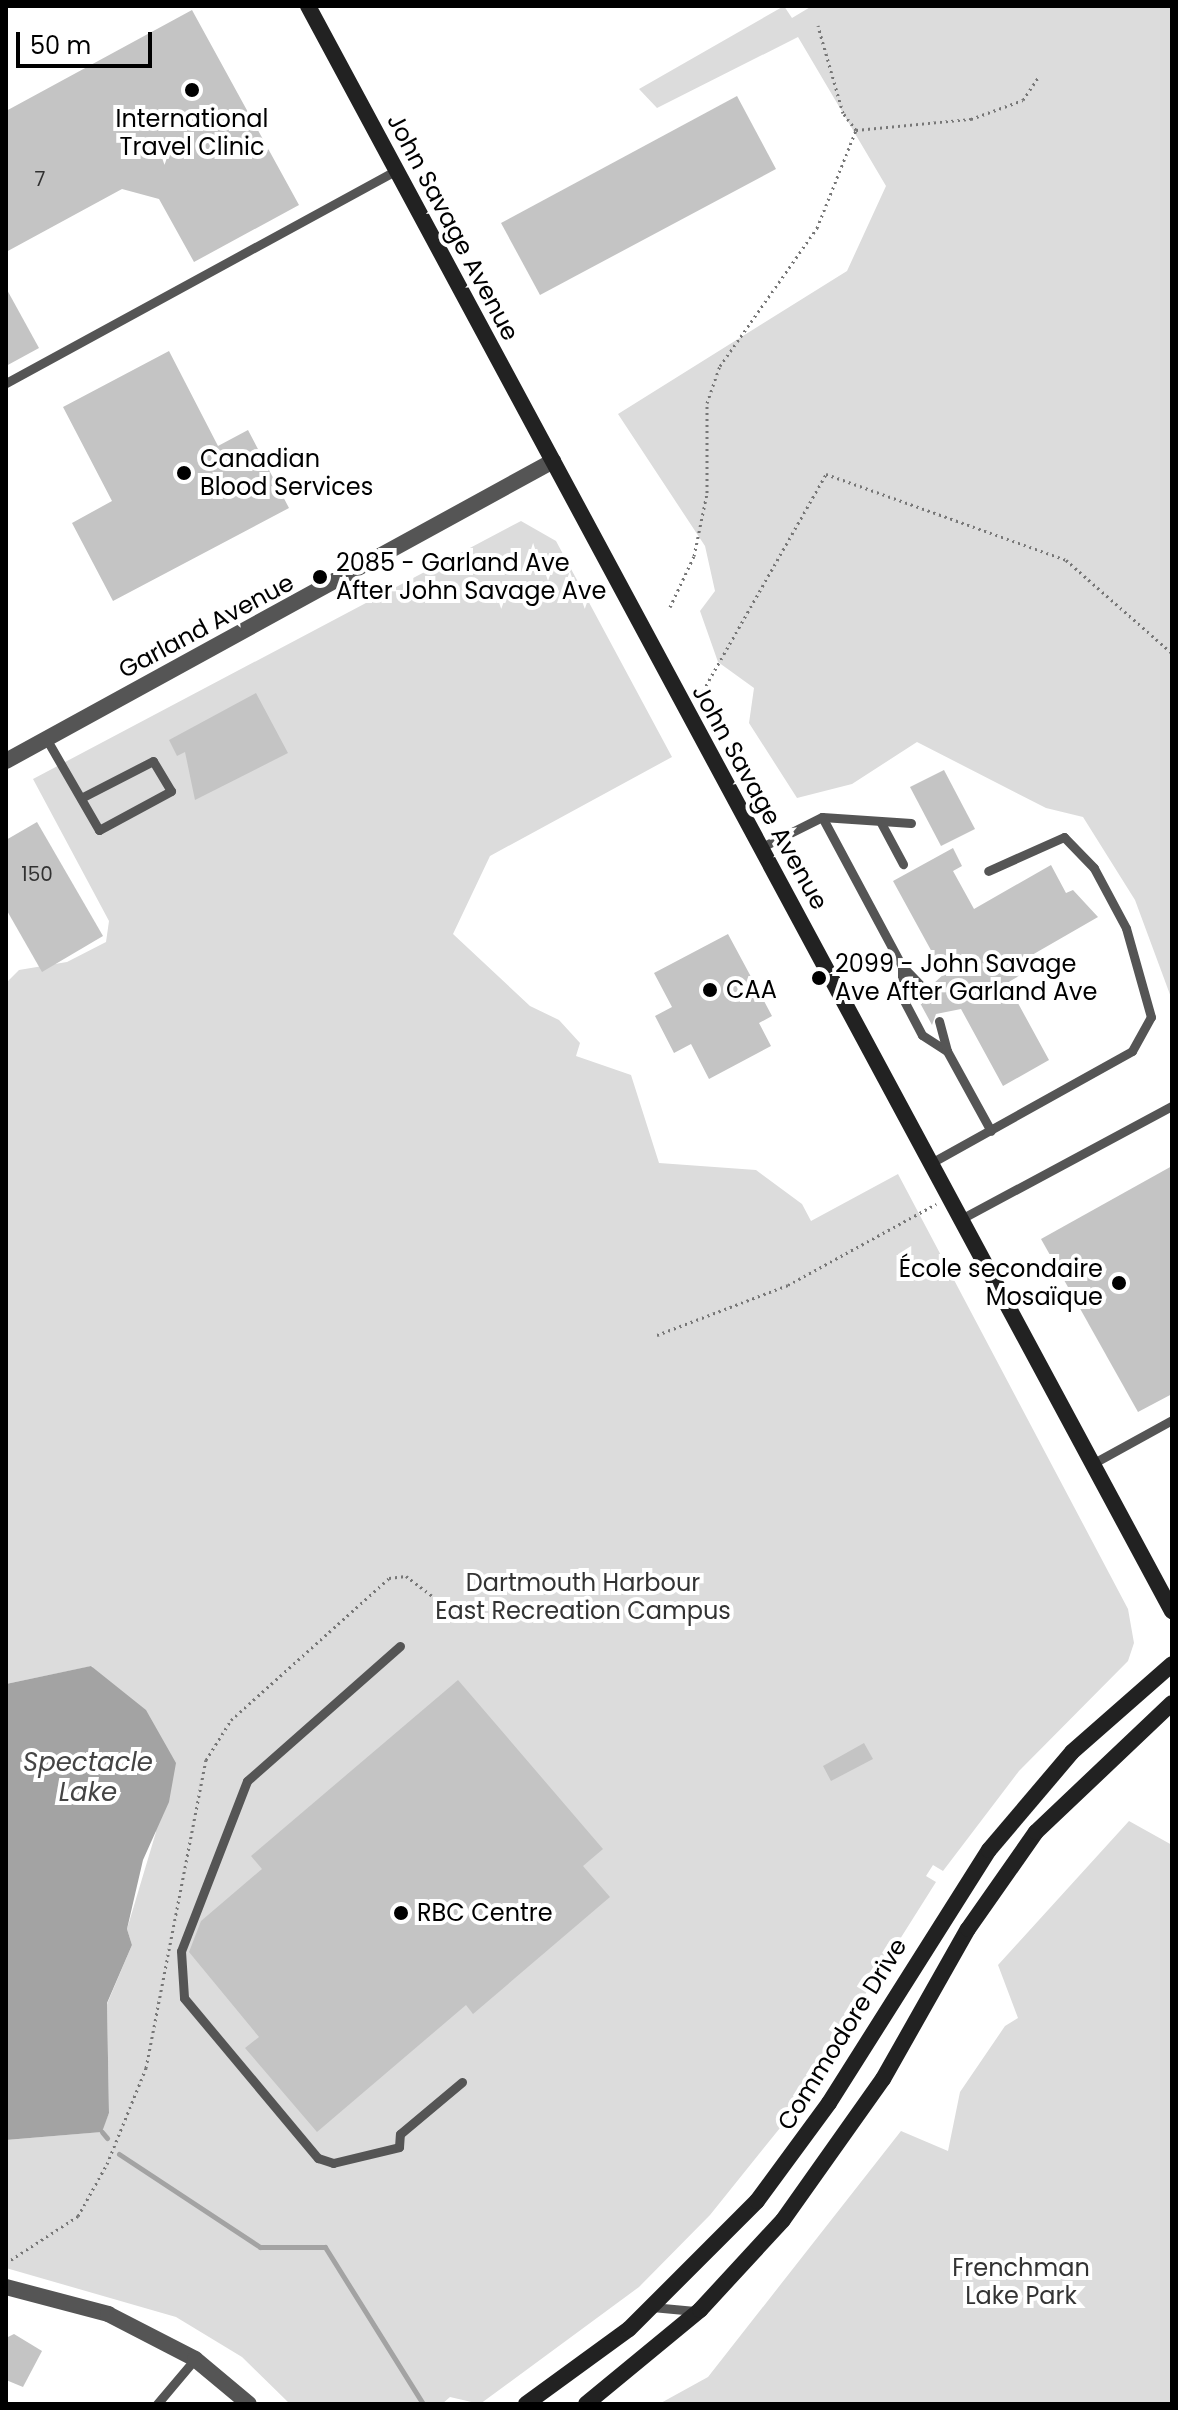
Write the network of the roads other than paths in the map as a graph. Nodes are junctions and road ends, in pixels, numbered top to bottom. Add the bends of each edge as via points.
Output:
1 (308, 6) edge
2 (395, 171) junction
3 (6, 383) edge
4 (553, 461) junction
5 (47, 740) junction
6 (6, 761) edge
7 (81, 798) junction
8 (822, 817) junction
9 (880, 821) junction
10 (911, 823) dead end
11 (760, 848) junction
12 (903, 864) dead end
13 (988, 871) dead end
14 (902, 966) junction
15 (921, 986) dead end
16 (939, 1021) dead end
17 (947, 1051) junction
18 (1172, 1106) edge
19 (991, 1131) junction
20 (931, 1163) junction
21 (961, 1219) junction
22 (1172, 1420) edge
23 (1092, 1464) junction
24 (1172, 1611) edge
25 (400, 1646) dead end
26 (1172, 1664) edge
27 (1172, 1703) edge
28 (936, 1932) junction
29 (957, 1948) junction
30 (462, 2082) dead end
31 (6, 2287) edge
32 (652, 2307) junction
33 (700, 2310) junction
34 (195, 2359) junction
35 (157, 2404) edge
36 (249, 2404) edge
37 (526, 2404) edge
38 (586, 2404) edge

1 - 2 main road, John Savage Avenue
2 - 3 lane
2 - 4 main road, John Savage Avenue
4 - 5 street, Garland Avenue
4 - 11 main road, John Savage Avenue
5 - 6 street, Garland Avenue
5 - 7 lane
7 - 7 lane via 99,830 171,791 153,761
8 - 9 lane
8 - 11 lane
8 - 14 lane
9 - 10 lane
9 - 12 lane
11 - 20 main road, John Savage Avenue
13 - 19 lane via 1064,837 1094,868 1126,928 1151,1017 1132,1051
14 - 15 lane
14 - 17 lane via 902,997 922,1035
16 - 17 lane
17 - 19 lane
18 - 21 lane
19 - 20 lane
20 - 21 main road, John Savage Avenue
21 - 23 main road, John Savage Avenue
22 - 23 lane
23 - 24 main road, John Savage Avenue
25 - 30 lane via 247,1781 181,1951 184,1998 318,2158 333,2163 399,2147 400,2134
26 - 28 main road, Commodore Drive via 1033,1794
27 - 29 main road via 1036,1832
28 - 29 lane
28 - 32 main road, Commodore Drive via 786,2167
29 - 33 main road via 822,2170
31 - 34 street via 108,2314
32 - 33 lane via 677,2314
32 - 37 main road, Commodore Drive
33 - 38 main road
34 - 35 lane
34 - 36 street

